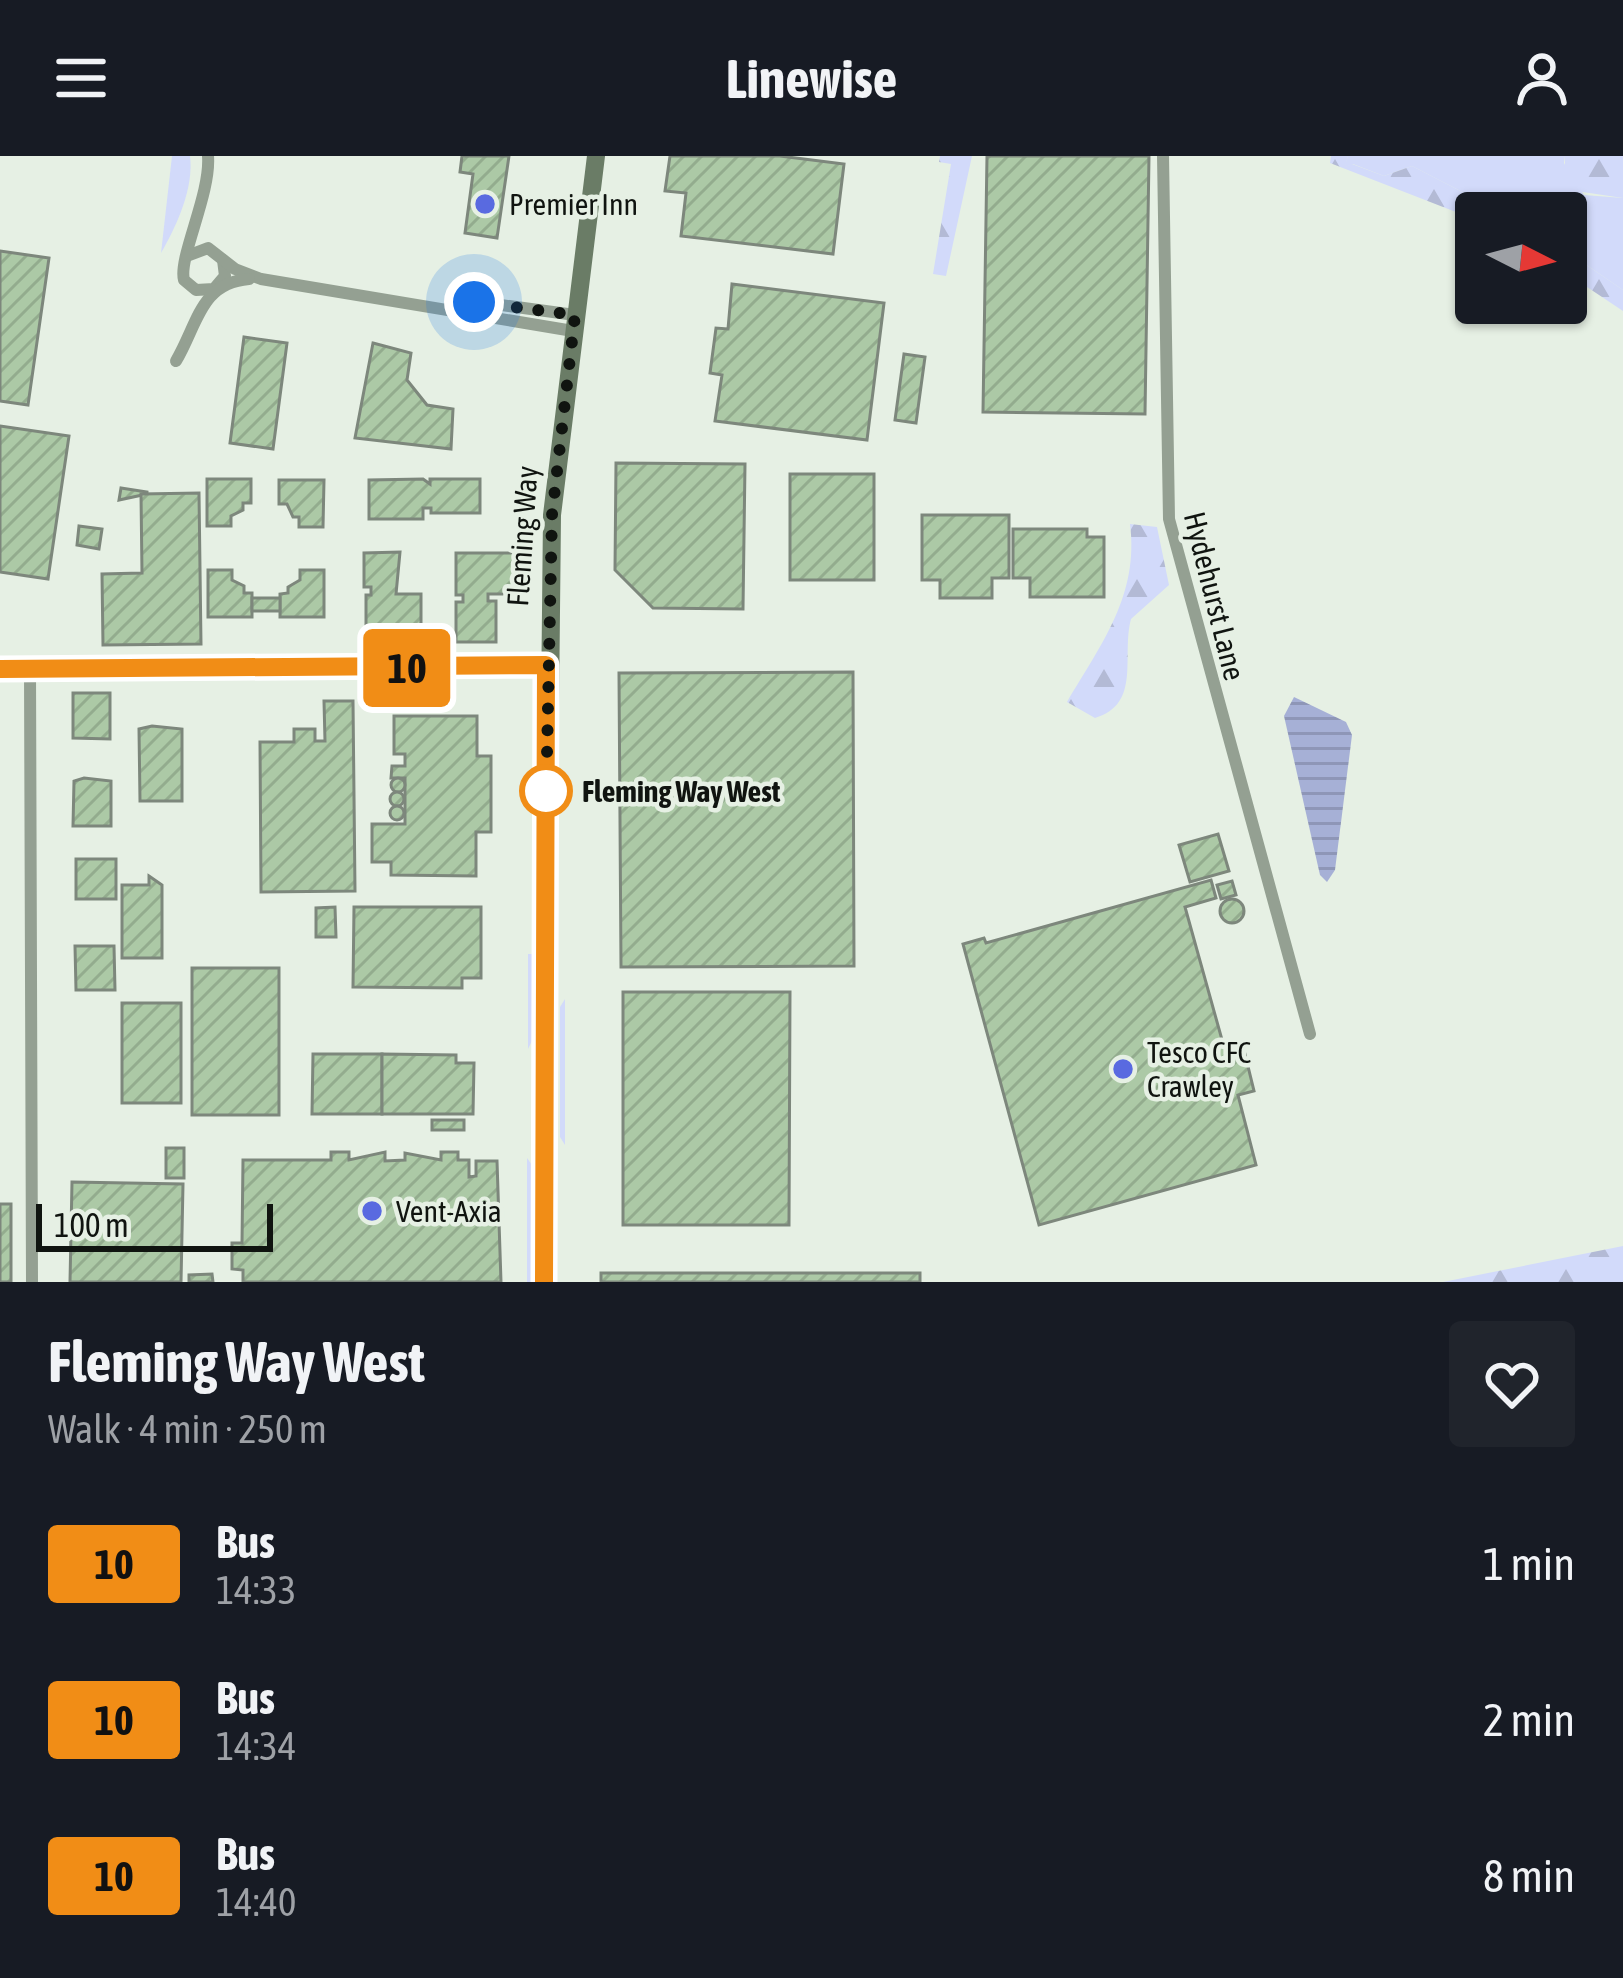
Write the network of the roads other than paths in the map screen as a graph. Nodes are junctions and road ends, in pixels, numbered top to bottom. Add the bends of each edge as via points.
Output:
1 (208, 156) edge
2 (596, 156) edge
3 (1163, 156) edge
4 (204, 200) junction
5 (220, 255) junction
6 (187, 256) junction
7 (261, 279) junction
8 (216, 287) junction
9 (574, 323) junction
10 (176, 361) dead end
11 (546, 665) junction
12 (0, 669) edge
13 (30, 669) junction
14 (1310, 1034) dead end
15 (32, 1282) edge
16 (544, 1282) edge

1 - 4 street
2 - 9 street, Fleming Way
3 - 14 street, Hydehurst Lane via 1168,519
4 - 5 street
4 - 6 street
5 - 6 street via 200,248
5 - 7 street
5 - 8 street via 225,276
6 - 8 street via 186,283 200,291
7 - 8 street
7 - 9 street via 430,304 479,302
8 - 10 street
9 - 11 street, Fleming Way via 553,495
11 - 13 street
11 - 16 street, Fleming Way
12 - 13 street
13 - 15 street

